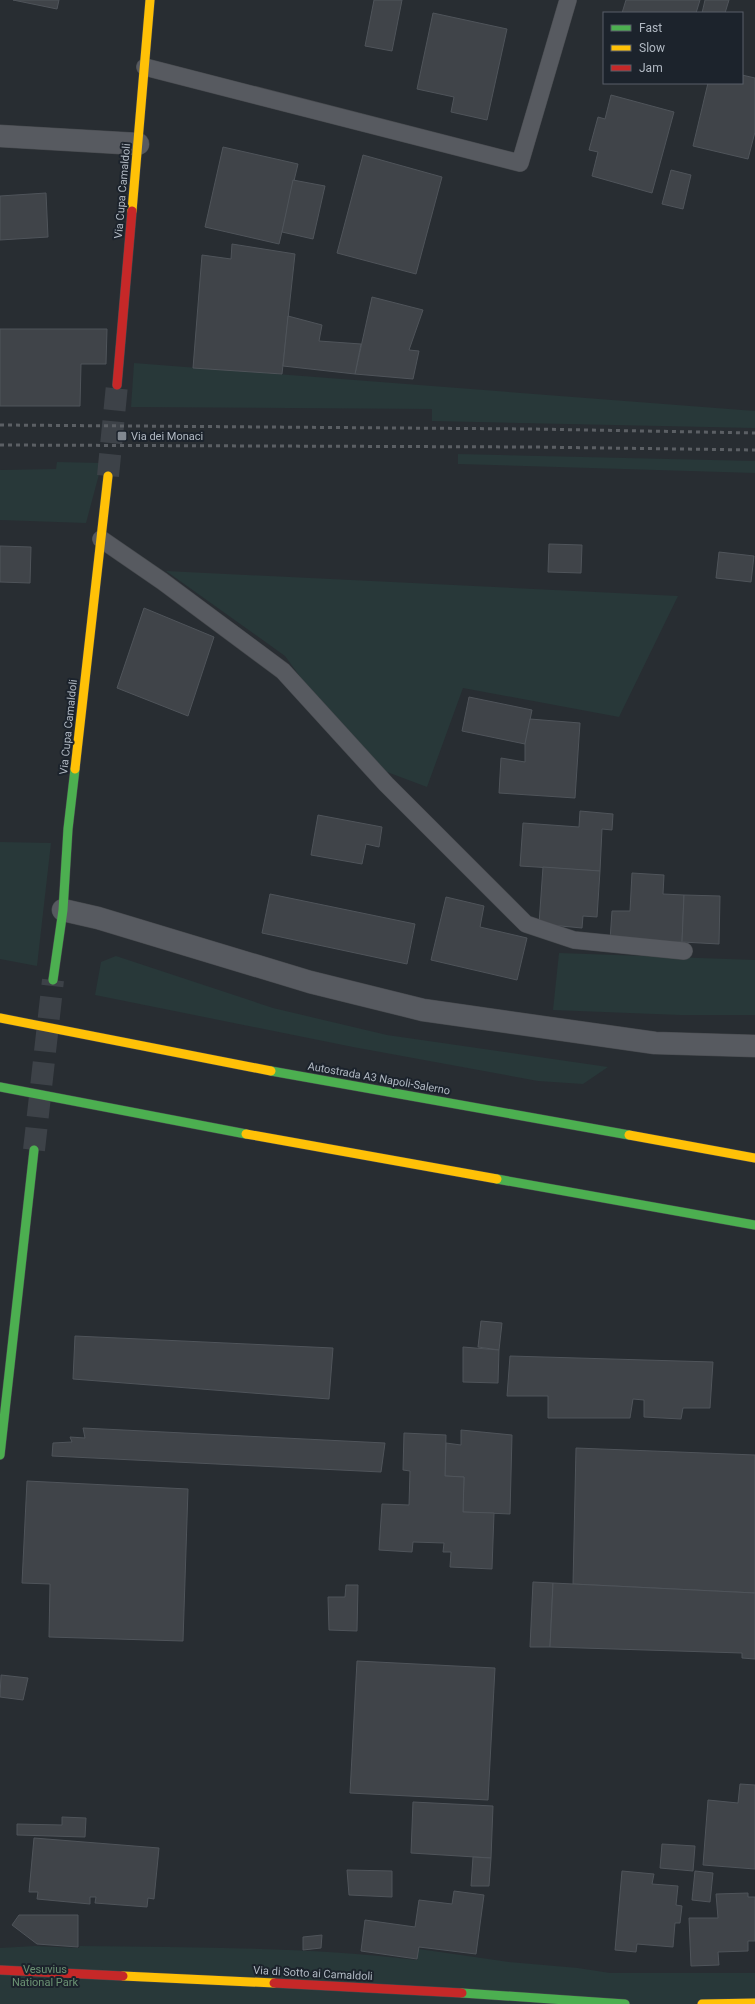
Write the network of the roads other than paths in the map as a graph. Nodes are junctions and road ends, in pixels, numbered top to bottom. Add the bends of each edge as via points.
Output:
1 (150, 0) edge
2 (568, 0) edge
3 (145, 67) junction
4 (0, 136) edge
5 (138, 144) junction
6 (117, 384) tunnel mouth
7 (108, 476) tunnel mouth
8 (101, 539) junction
9 (63, 910) junction
10 (684, 951) dead end
11 (53, 980) tunnel mouth
12 (0, 1018) edge
13 (755, 1046) edge
14 (0, 1087) edge
15 (34, 1150) tunnel mouth
16 (755, 1158) edge
17 (755, 1225) edge
18 (0, 1456) edge
19 (0, 1970) edge
20 (453, 1998) edge
21 (755, 2003) edge
22 (625, 2004) edge
23 (702, 2004) edge

1 - 3 main road, Via Cupa Camaldoli
2 - 3 lane via 520,163
3 - 5 main road, Via Cupa Camaldoli
4 - 5 street
5 - 6 main road, Via Cupa Camaldoli
7 - 8 main road, Via Cupa Camaldoli
8 - 9 main road, Via Cupa Camaldoli via 68,829
8 - 10 lane via 283,671 386,784 526,924 574,940
9 - 11 main road, Via Cupa Camaldoli
9 - 13 street via 98,918 310,982 423,1010 655,1043
12 - 16 main road, Autostrada A3 Napoli-Salerno via 272,1071
14 - 17 main road via 359,1155
15 - 18 main road
19 - 20 main road, Via di Sotto ai Camaldoli
20 - 22 main road, Via di Sotto ai Camaldoli
21 - 23 main road

